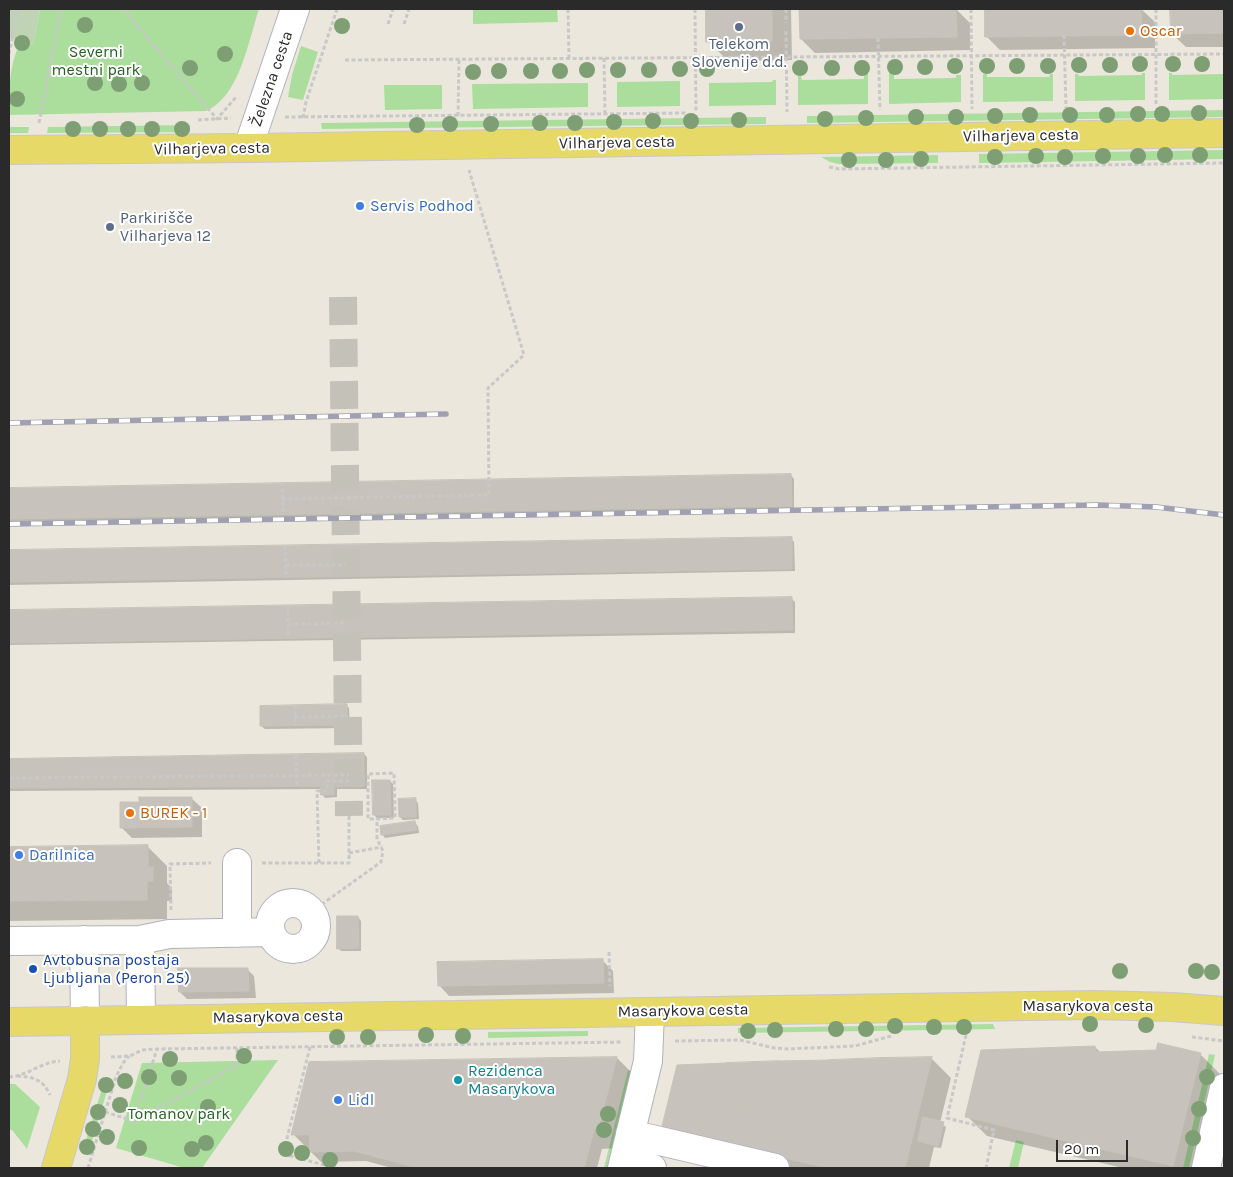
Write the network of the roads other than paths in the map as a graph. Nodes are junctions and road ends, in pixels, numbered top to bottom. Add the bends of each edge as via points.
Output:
1 (296, 9) edge
2 (1224, 134) edge
3 (248, 148) junction
4 (9, 150) edge
5 (237, 863) road end
6 (311, 912) road end
7 (237, 933) junction
8 (84, 940) junction
9 (140, 940) junction
10 (9, 941) edge
11 (1224, 1011) edge
12 (650, 1012) junction
13 (141, 1019) junction
14 (85, 1020) junction
15 (9, 1022) edge
16 (1224, 1088) edge
17 (630, 1134) junction
18 (623, 1165) edge
19 (56, 1168) edge
20 (652, 1168) edge
21 (775, 1168) edge
22 (1206, 1168) edge

1 - 3 street, Železna cesta
2 - 3 main road, Vilharjeva cesta
3 - 4 main road, Vilharjeva cesta
5 - 7 street
6 - 7 street via 315,930 310,941 298,948 284,947 271,932
7 - 9 street via 169,934
8 - 9 street
8 - 10 street
8 - 14 street
9 - 13 street
11 - 12 main road, Masarykova cesta via 1094,1005
12 - 13 main road, Masarykova cesta
12 - 17 street via 648,1061
13 - 14 main road, Masarykova cesta
14 - 15 main road, Masarykova cesta
14 - 19 main road via 82,1079
16 - 22 street
17 - 18 street
17 - 21 street
18 - 20 street

